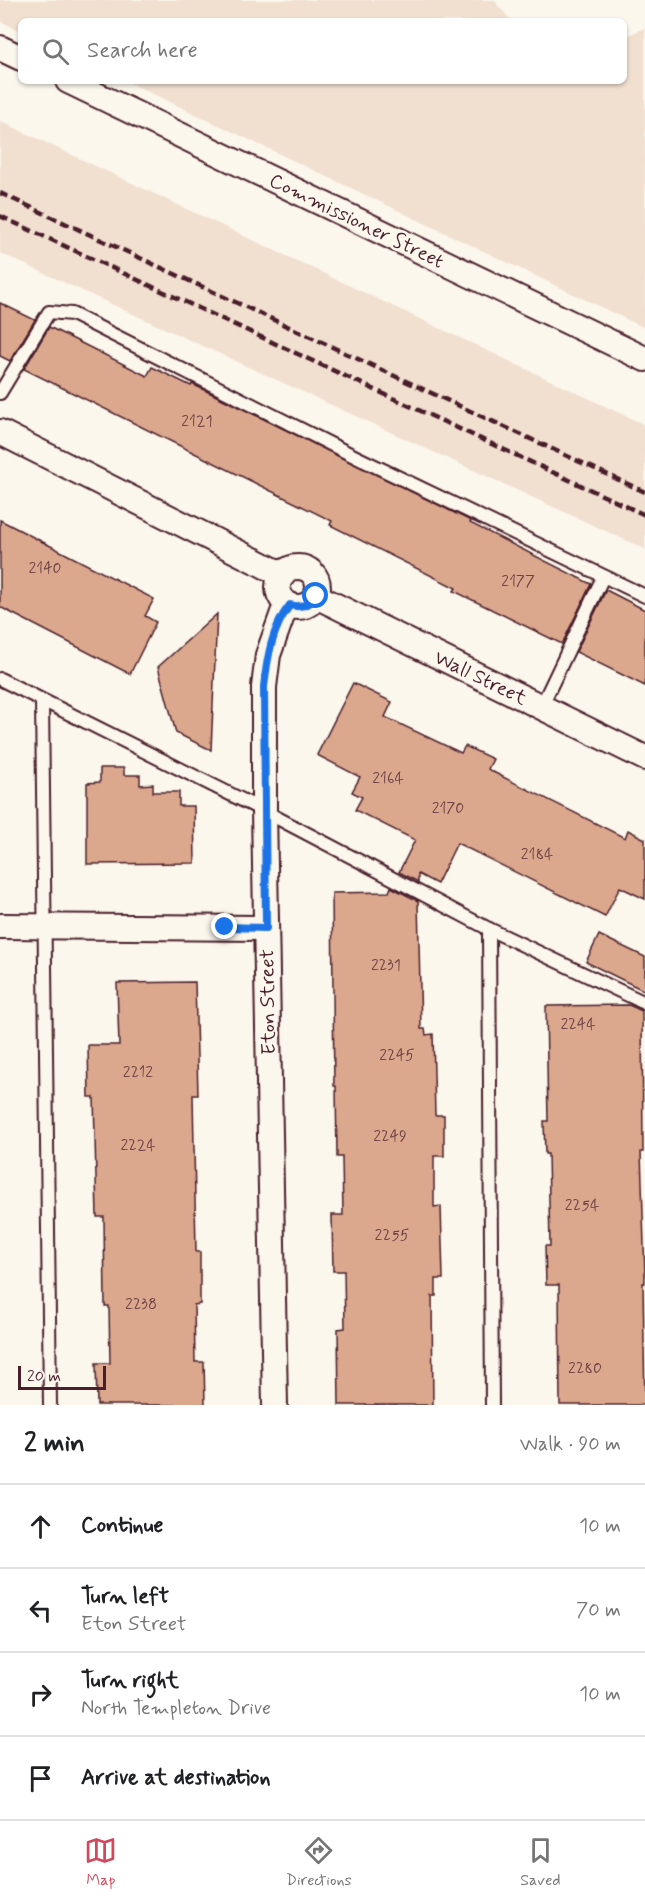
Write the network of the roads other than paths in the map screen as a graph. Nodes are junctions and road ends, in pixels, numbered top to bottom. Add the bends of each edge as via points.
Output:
1 (0, 48) edge
2 (18, 57) edge
3 (74, 84) edge
4 (645, 359) edge
5 (0, 393) edge
6 (0, 432) edge
7 (282, 575) junction
8 (603, 577) junction
9 (316, 596) junction
10 (645, 596) edge
11 (290, 605) junction
12 (0, 679) edge
13 (42, 701) junction
14 (541, 707) junction
15 (645, 759) edge
16 (264, 812) junction
17 (45, 925) junction
18 (0, 926) edge
19 (266, 928) junction
20 (489, 929) junction
21 (645, 1003) edge
22 (50, 1405) edge
23 (274, 1405) edge
24 (492, 1405) edge

1 - 2 street
3 - 4 street, Commissioner Street
5 - 8 lane via 48,312 72,314
6 - 7 street
7 - 9 street via 293,568 306,568 318,583
7 - 11 street via 279,592
8 - 10 lane
8 - 14 lane
9 - 11 street via 308,604
9 - 14 street, Wall Street
11 - 16 street, Eton Street via 283,613 268,655 264,687
12 - 13 lane
13 - 16 lane
13 - 17 lane
14 - 15 street, Wall Street
16 - 19 street, Eton Street
16 - 20 lane
17 - 18 street
17 - 19 street
17 - 22 lane
19 - 23 street, Eton Street
20 - 21 lane
20 - 24 lane

